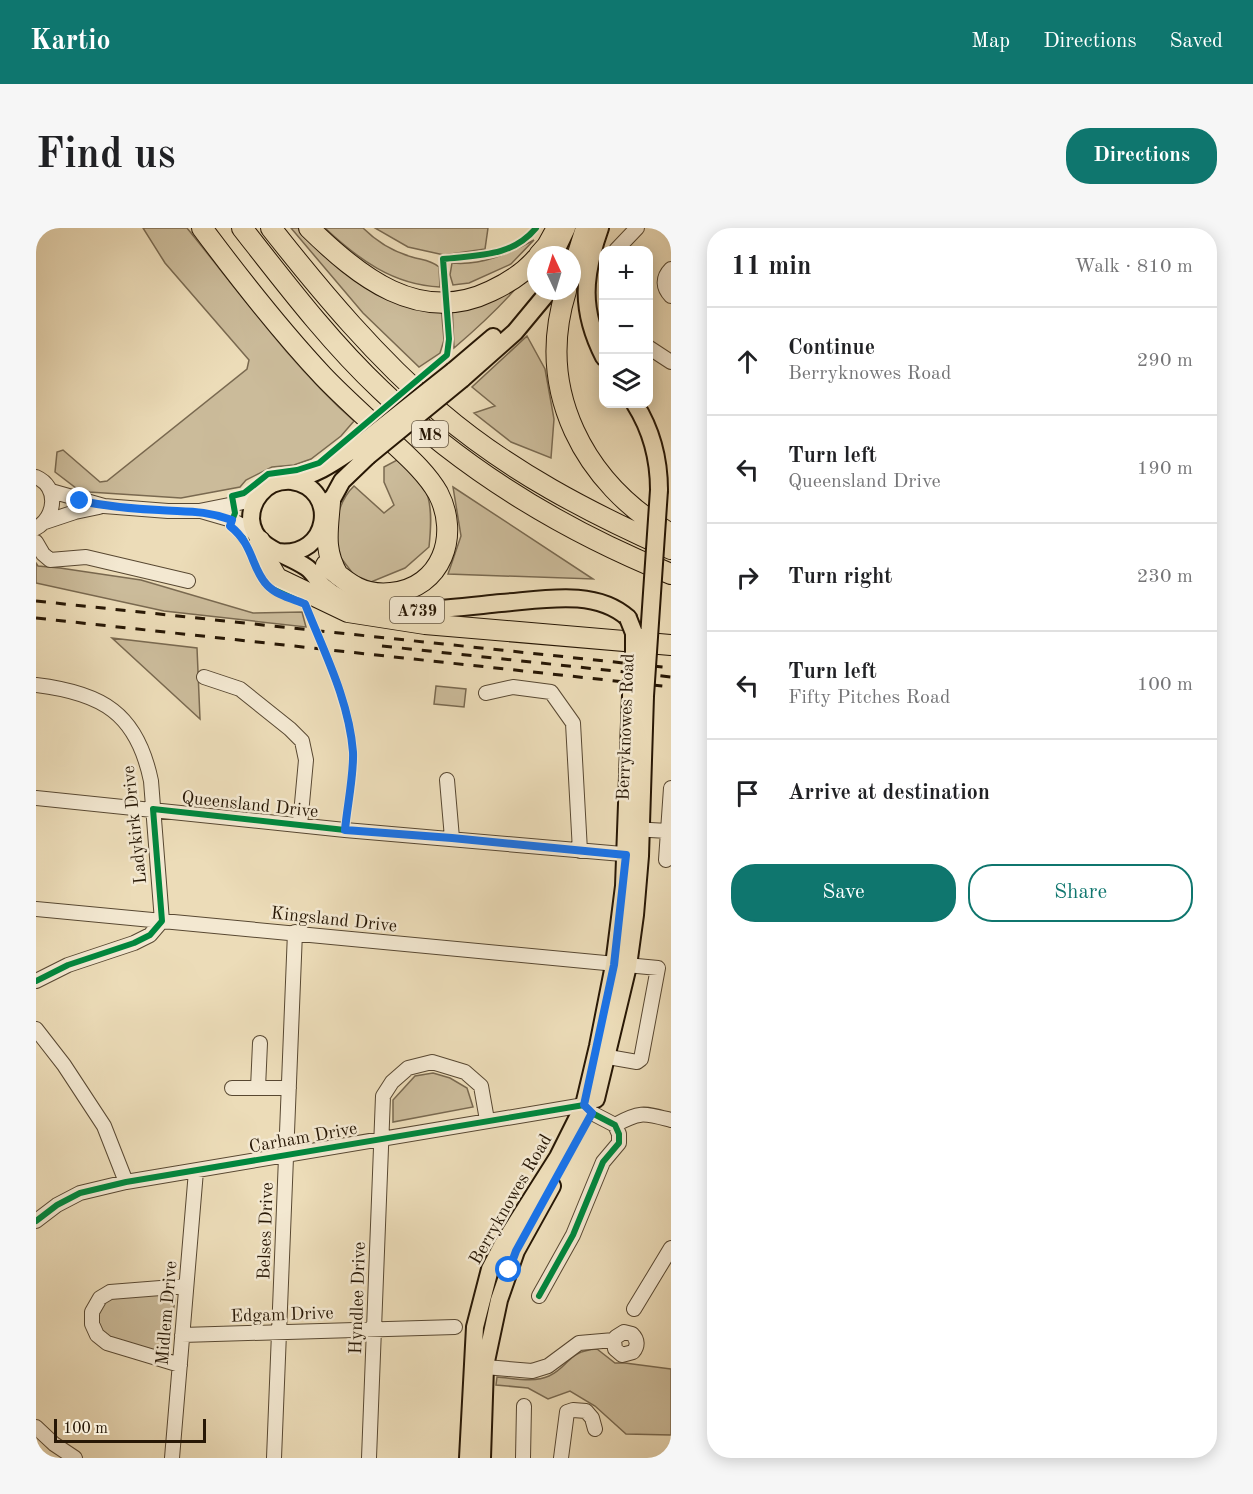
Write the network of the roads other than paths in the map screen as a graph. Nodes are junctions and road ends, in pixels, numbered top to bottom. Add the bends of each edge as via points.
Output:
1 (202, 228) edge
2 (242, 228) edge
3 (271, 228) edge
4 (309, 228) edge
5 (557, 228) edge
6 (567, 228) edge
7 (584, 228) edge
8 (600, 228) edge
9 (637, 228) edge
10 (547, 246) edge
11 (558, 246) edge
12 (575, 246) edge
13 (579, 246) edge
14 (620, 246) edge
15 (527, 267) edge
16 (671, 269) edge
17 (671, 296) edge
18 (529, 300) edge
19 (542, 300) edge
20 (564, 300) edge
21 (653, 350) edge
22 (602, 354) edge
23 (671, 362) edge
24 (457, 375) junction
25 (637, 408) edge
26 (363, 452) junction
27 (36, 477) edge
28 (283, 481) junction
29 (51, 491) junction
30 (257, 496) junction
31 (104, 506) junction
32 (199, 511) junction
33 (324, 516) junction
34 (40, 526) edge
35 (671, 534) edge
36 (257, 537) junction
37 (37, 542) edge
38 (671, 549) edge
39 (277, 552) junction
40 (332, 570) junction
41 (671, 574) edge
42 (188, 581) dead end
43 (575, 593) junction
44 (649, 627) junction
45 (671, 645) edge
46 (634, 661) junction
47 (204, 677) dead end
48 (36, 685) edge
49 (486, 693) dead end
50 (638, 696) junction
51 (447, 780) dead end
52 (671, 788) edge
53 (36, 798) edge
54 (153, 809) junction
55 (300, 825) junction
56 (634, 829) junction
57 (668, 831) junction
58 (452, 838) junction
59 (580, 851) junction
60 (633, 855) junction
61 (666, 860) dead end
62 (36, 909) edge
63 (130, 918) junction
64 (162, 921) junction
65 (295, 933) junction
66 (134, 943) junction
67 (621, 966) junction
68 (36, 981) edge
69 (36, 1029) edge
70 (260, 1043) dead end
71 (601, 1056) junction
72 (232, 1088) dead end
73 (258, 1088) junction
74 (289, 1088) junction
75 (588, 1109) junction
76 (487, 1120) junction
77 (671, 1120) edge
78 (615, 1125) junction
79 (381, 1139) junction
80 (286, 1155) junction
81 (196, 1171) junction
82 (126, 1182) junction
83 (36, 1221) edge
84 (671, 1248) edge
85 (186, 1286) junction
86 (539, 1296) dead end
87 (633, 1310) dead end
88 (455, 1327) dead end
89 (374, 1330) junction
90 (279, 1332) junction
91 (182, 1335) junction
92 (614, 1340) dead end
93 (180, 1365) junction
94 (479, 1366) junction
95 (524, 1406) dead end
96 (36, 1427) edge
97 (596, 1429) dead end
98 (75, 1458) edge
99 (172, 1458) edge
100 (274, 1458) edge
101 (369, 1458) edge
102 (468, 1458) edge
103 (482, 1458) edge
104 (523, 1458) edge
105 (561, 1458) edge

1 - 40 highway via 298,348 412,460 443,505 447,543 436,568 420,583 396,592 377,593 352,586
2 - 41 highway, M8 via 341,349 421,426 523,500
3 - 38 highway, M8 via 363,338 442,413 539,482 595,514
4 - 15 highway via 364,276 422,300 442,302 480,296 508,283
5 - 10 highway
6 - 11 main road
7 - 12 main road
7 - 13 highway
8 - 22 main road via 590,261 586,303
9 - 14 street
16 - 17 street via 664,281
18 - 24 main road
19 - 24 main road via 515,332
20 - 35 highway via 557,332 558,375 575,433 598,472 621,498
21 - 23 street
24 - 26 main road, bridge
25 - 44 main road, Berryknowes Road, bridge via 654,442 658,467
26 - 28 main road via 304,478
26 - 33 main road
27 - 29 street
28 - 30 main road via 268,486
28 - 33 main road via 310,489 322,505
29 - 31 street
29 - 34 street via 52,506
30 - 32 street
30 - 36 main road via 251,518
31 - 32 street
31 - 34 street
32 - 36 street via 232,520
33 - 39 main road via 309,547 299,552
33 - 40 highway
33 - 40 main road, A739 via 323,554
34 - 37 street
36 - 39 main road
36 - 45 highway via 277,578 348,612 436,625
37 - 42 street via 50,560 86,557
39 - 43 main road, A739 via 304,566 337,596 381,610 416,610
40 - 43 main road, A739 via 344,588 382,600 530,590
43 - 44 main road, A739 via 617,598
43 - 46 main road, A739, bridge via 628,618 634,633
44 - 46 main road, Berryknowes Road, bridge
44 - 50 main road, Berryknowes Road, bridge
46 - 50 main road, Berryknowes Road, bridge
47 - 55 street via 240,689 302,741 306,760
48 - 54 street, Ladykirk Drive via 90,696 127,723 138,738 148,765
49 - 59 street via 513,687 551,692 573,723
50 - 56 main road, Berryknowes Road
51 - 58 street
52 - 57 street
53 - 54 street, Queensland Drive
54 - 55 street, Queensland Drive
54 - 64 street, Ladykirk Drive
55 - 58 street, Queensland Drive
56 - 57 street
56 - 60 main road, Berryknowes Road
57 - 61 street
58 - 59 street, Queensland Drive
59 - 60 street, Queensland Drive
60 - 67 main road, Berryknowes Road
62 - 63 street, Kingsland Drive
63 - 64 street, Kingsland Drive
63 - 66 street
64 - 65 street, Kingsland Drive
64 - 66 street via 150,935
65 - 67 street, Kingsland Drive
65 - 74 street, Belses Drive
66 - 68 street via 68,965
67 - 71 main road, Berryknowes Road
67 - 71 street via 658,968 641,1059 637,1062
69 - 82 street via 104,1126
70 - 73 street
71 - 75 main road, Berryknowes Road
72 - 73 street
73 - 74 street
74 - 80 street, Belses Drive
75 - 76 street, Carham Drive
75 - 78 street
75 - 94 main road, Berryknowes Road via 490,1269 475,1327
76 - 79 street, Carham Drive
76 - 79 street, Hyndlee Drive via 481,1086 465,1072 432,1062 408,1068 392,1082 383,1096
77 - 78 street via 646,1113 632,1115
78 - 86 street via 619,1143 603,1162 573,1235
79 - 80 street, Carham Drive
79 - 89 street, Hyndlee Drive
80 - 81 street, Carham Drive
80 - 90 street, Belses Drive
81 - 82 street, Carham Drive
81 - 85 street, Midlem Drive
82 - 83 street, Carham Drive via 80,1193
84 - 87 street
85 - 91 street, Midlem Drive
85 - 93 street via 110,1292 97,1302 91,1318 97,1335 107,1343
88 - 89 street, Edgam Drive
89 - 90 street, Edgam Drive
89 - 101 street, Hyndlee Drive
90 - 91 street, Edgam Drive
90 - 100 street, Belses Drive
91 - 93 street, Midlem Drive
92 - 94 street via 579,1343 548,1366 532,1371
93 - 99 street, Midlem Drive
94 - 102 main road, Berryknowes Road
94 - 103 main road, Berryknowes Road
95 - 104 street
96 - 98 street
97 - 105 street via 586,1411 567,1412

